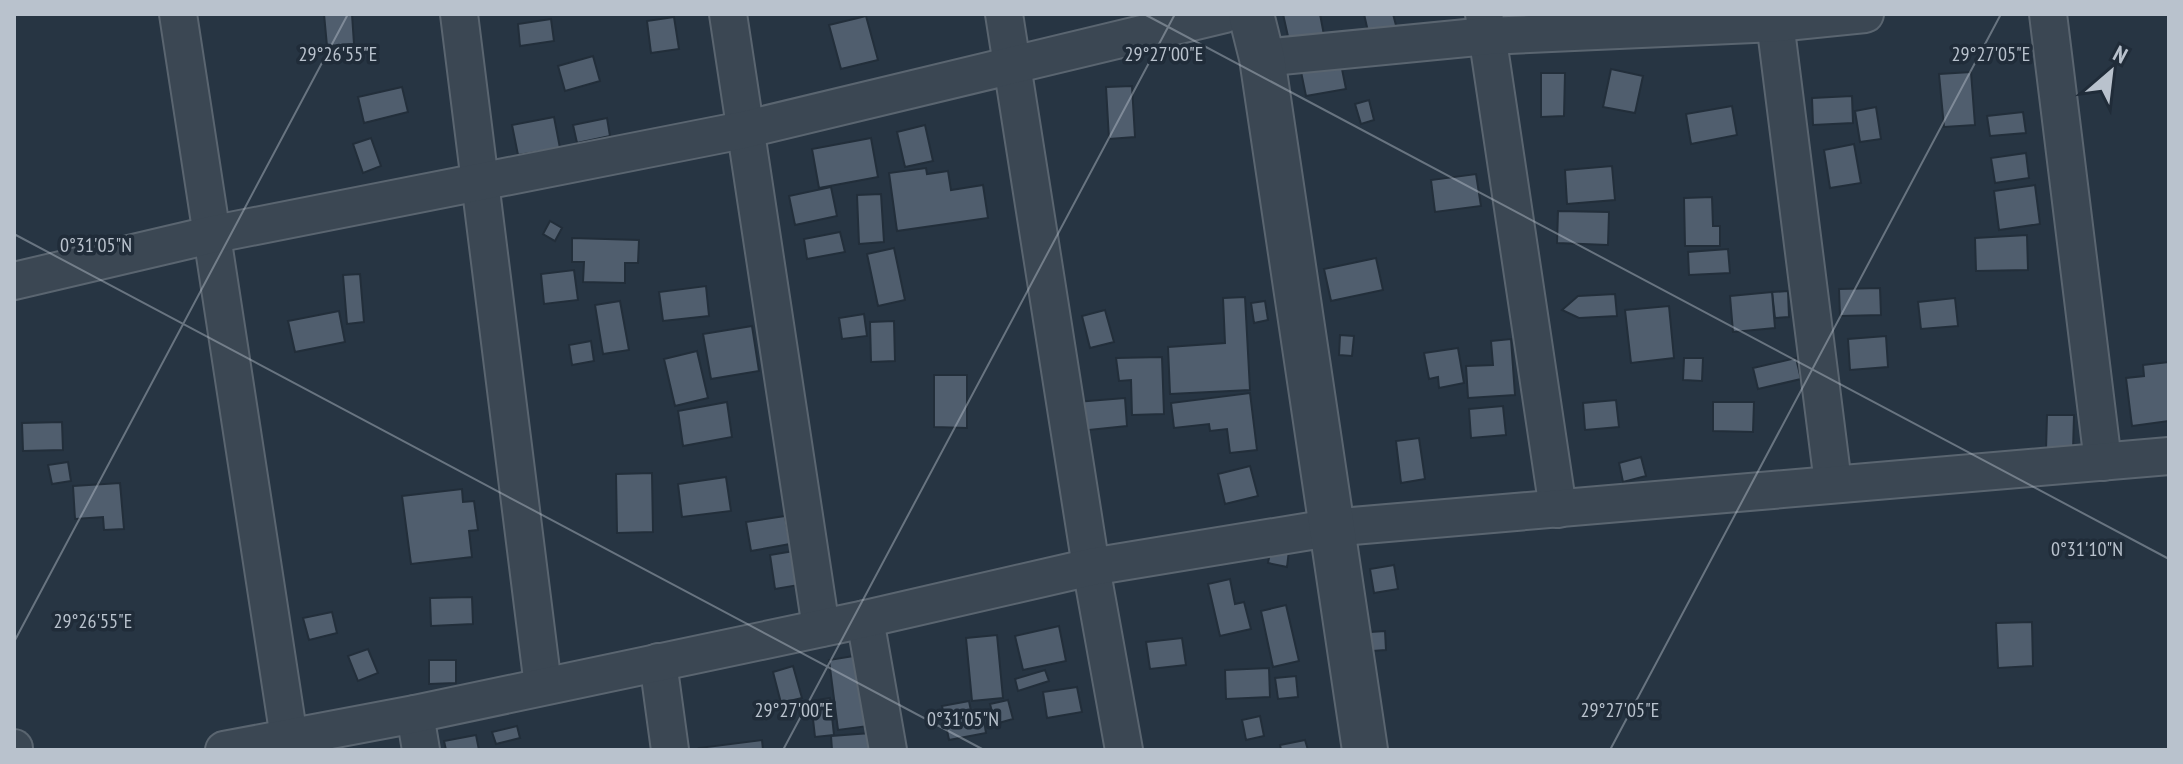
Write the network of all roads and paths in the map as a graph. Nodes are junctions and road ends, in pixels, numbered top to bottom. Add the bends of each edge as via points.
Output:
1 (178, 14) edge
2 (459, 14) edge
3 (728, 14) edge
4 (1004, 14) edge
5 (1225, 14) edge
6 (1251, 14) edge
7 (1865, 14) edge
8 (2048, 14) edge
9 (1775, 19) edge
10 (1486, 25) edge
11 (1262, 58) junction
12 (1011, 65) junction
13 (743, 130) junction
14 (483, 182) junction
15 (210, 235) junction
16 (14, 281) edge
17 (2169, 456) edge
18 (2103, 462) junction
19 (1833, 483) junction
20 (1558, 509) junction
21 (1329, 528) junction
22 (1091, 567) junction
23 (865, 619) junction
24 (821, 628) junction
25 (658, 662) junction
26 (543, 686) junction
27 (415, 714) junction
28 (289, 738) junction
29 (224, 750) edge
30 (421, 750) edge
31 (670, 750) edge
32 (888, 750) edge
33 (1124, 750) edge
34 (1365, 750) edge

1 - 15 street
2 - 14 street
3 - 13 street
4 - 12 street
5 - 12 street
6 - 11 street
7 - 9 street
8 - 18 street
9 - 10 street
9 - 19 street
10 - 11 street
10 - 20 street
11 - 21 street
12 - 13 street
12 - 22 street
13 - 14 street
13 - 24 street
14 - 15 street
14 - 26 street
15 - 16 street
15 - 28 street
17 - 18 street
18 - 19 street
19 - 20 street
20 - 21 street
21 - 22 street
21 - 34 street
22 - 23 street
22 - 33 street
23 - 24 street
23 - 32 street
24 - 25 street
25 - 26 street
25 - 31 street
26 - 27 street
27 - 28 street
27 - 30 street
28 - 29 street

